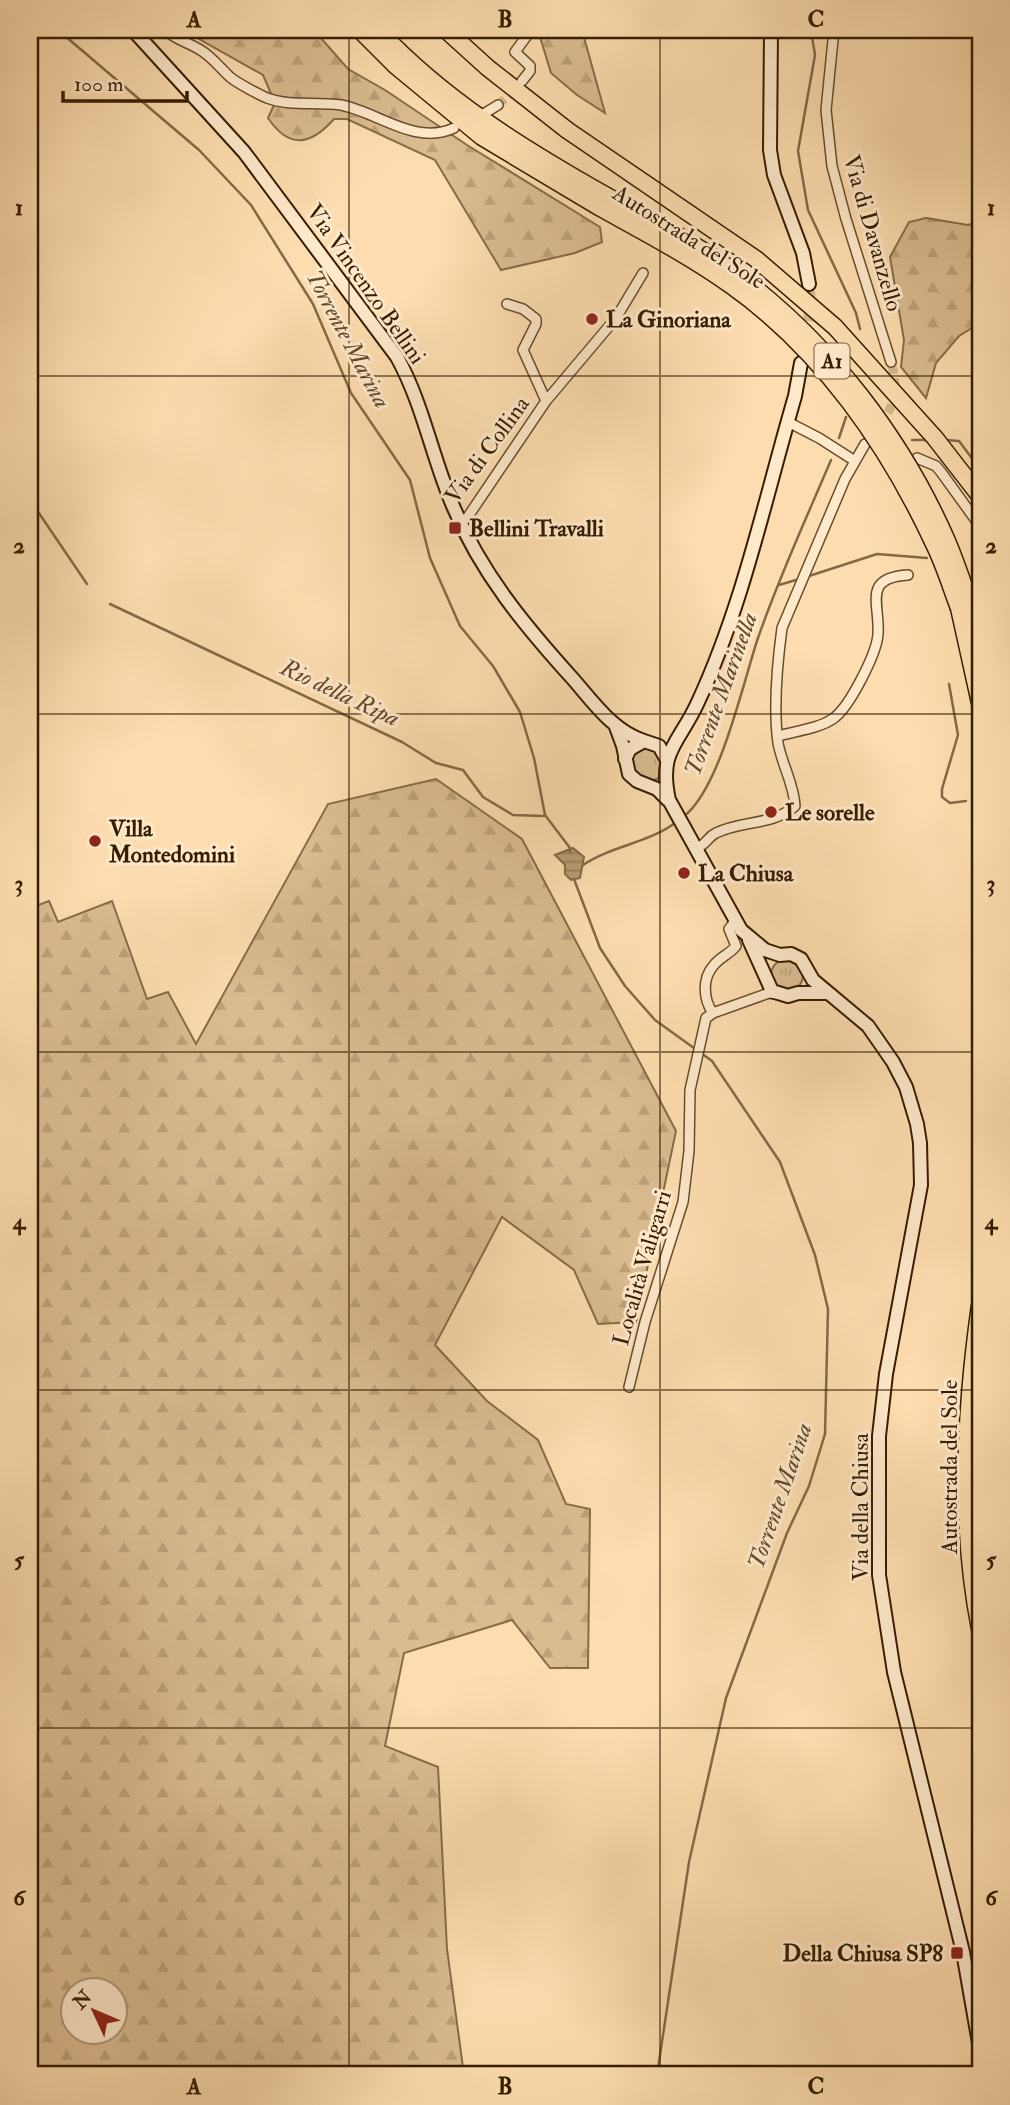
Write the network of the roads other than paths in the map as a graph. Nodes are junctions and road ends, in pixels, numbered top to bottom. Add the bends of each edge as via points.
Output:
1 (132, 30) edge
2 (165, 30) edge
3 (360, 30) edge
4 (378, 30) edge
5 (446, 30) edge
6 (531, 30) edge
7 (771, 30) edge
8 (834, 30) edge
9 (523, 81) dead end
10 (498, 105) tunnel mouth
11 (485, 113) dead end
12 (454, 128) dead end
13 (602, 201) junction
14 (643, 273) dead end
15 (809, 284) tunnel mouth
16 (507, 304) dead end
17 (891, 362) tunnel mouth
18 (801, 363) dead end
19 (546, 401) junction
20 (788, 422) junction
21 (865, 444) dead end
22 (918, 457) dead end
23 (855, 461) junction
24 (980, 496) edge
25 (460, 521) junction
26 (980, 526) edge
27 (908, 575) dead end
28 (965, 607) junction
29 (980, 636) edge
30 (980, 703) edge
31 (616, 727) junction
32 (683, 728) junction
33 (778, 736) junction
34 (649, 742) junction
35 (625, 759) junction
36 (666, 766) junction
37 (642, 783) junction
38 (671, 804) junction
39 (695, 849) junction
40 (735, 922) junction
41 (749, 938) junction
42 (780, 955) junction
43 (808, 974) junction
44 (766, 979) junction
45 (798, 993) junction
46 (825, 993) junction
47 (777, 994) junction
48 (758, 997) junction
49 (713, 1013) junction
50 (980, 1305) edge
51 (629, 1387) dead end
52 (980, 1629) edge
53 (980, 2049) edge

1 - 25 main road, Via Vincenzo Bellini via 244,152 397,357
2 - 12 street via 267,98 343,106 422,133
3 - 13 highway, Autostrada del Sole / A1 via 482,137
4 - 13 highway, Autostrada del Sole / A1 via 461,106
5 - 24 highway, Autostrada del Sole / A1, bridge via 566,130 756,259 835,327 935,438
6 - 9 street via 515,52 530,66
7 - 15 main road via 770,150
8 - 17 street, Via di Davanzello via 826,110 832,166
10 - 11 street
13 - 28 highway, Autostrada del Sole / A1, bridge via 733,287 773,318 825,372 903,480
14 - 19 street, Via di Collina via 616,318
16 - 19 street, Via di Collina via 536,319 523,350
18 - 20 main road
19 - 25 street, Via di Collina via 467,518
20 - 23 street
20 - 32 main road via 729,629
21 - 23 street
22 - 26 street via 936,466
23 - 33 street via 782,628
25 - 31 main road, Via Vincenzo Bellini via 511,608
27 - 33 street via 890,576 881,584 875,607 878,635 848,705 827,723
28 - 29 highway, Autostrada del Sole / A1
28 - 30 highway, Autostrada del Sole / A1
31 - 34 main road, Via Vincenzo Bellini
31 - 35 main road, Via Vincenzo Bellini
32 - 34 main road
32 - 36 main road
33 - 39 street via 795,806 778,818 716,833
34 - 35 main road via 634,745
34 - 36 main road, Via della Chiusa via 663,750
35 - 37 main road via 629,774
36 - 37 main road via 653,782
36 - 38 main road, Via della Chiusa
37 - 38 main road via 657,789
38 - 39 main road, Via della Chiusa
39 - 40 main road, Via della Chiusa
40 - 41 main road, Via della Chiusa
40 - 49 street via 729,929 736,946 708,975 705,1002
41 - 42 main road, Via della Chiusa
41 - 44 main road, Via della Chiusa
42 - 43 main road, Via della Chiusa via 801,959
42 - 44 main road via 771,961
43 - 45 main road
43 - 46 main road, Via della Chiusa
44 - 47 main road, Via della Chiusa
44 - 48 street
45 - 46 main road
45 - 47 main road
46 - 53 main road, Via della Chiusa via 857,1016 880,1041 906,1087 920,1143 921,1185 879,1436 879,1575 894,1672 963,1952
47 - 48 street
48 - 49 street
49 - 51 street, Località Valigarri via 704,1023 692,1076 683,1202
50 - 52 highway, Autostrada del Sole via 968,1416 969,1532

